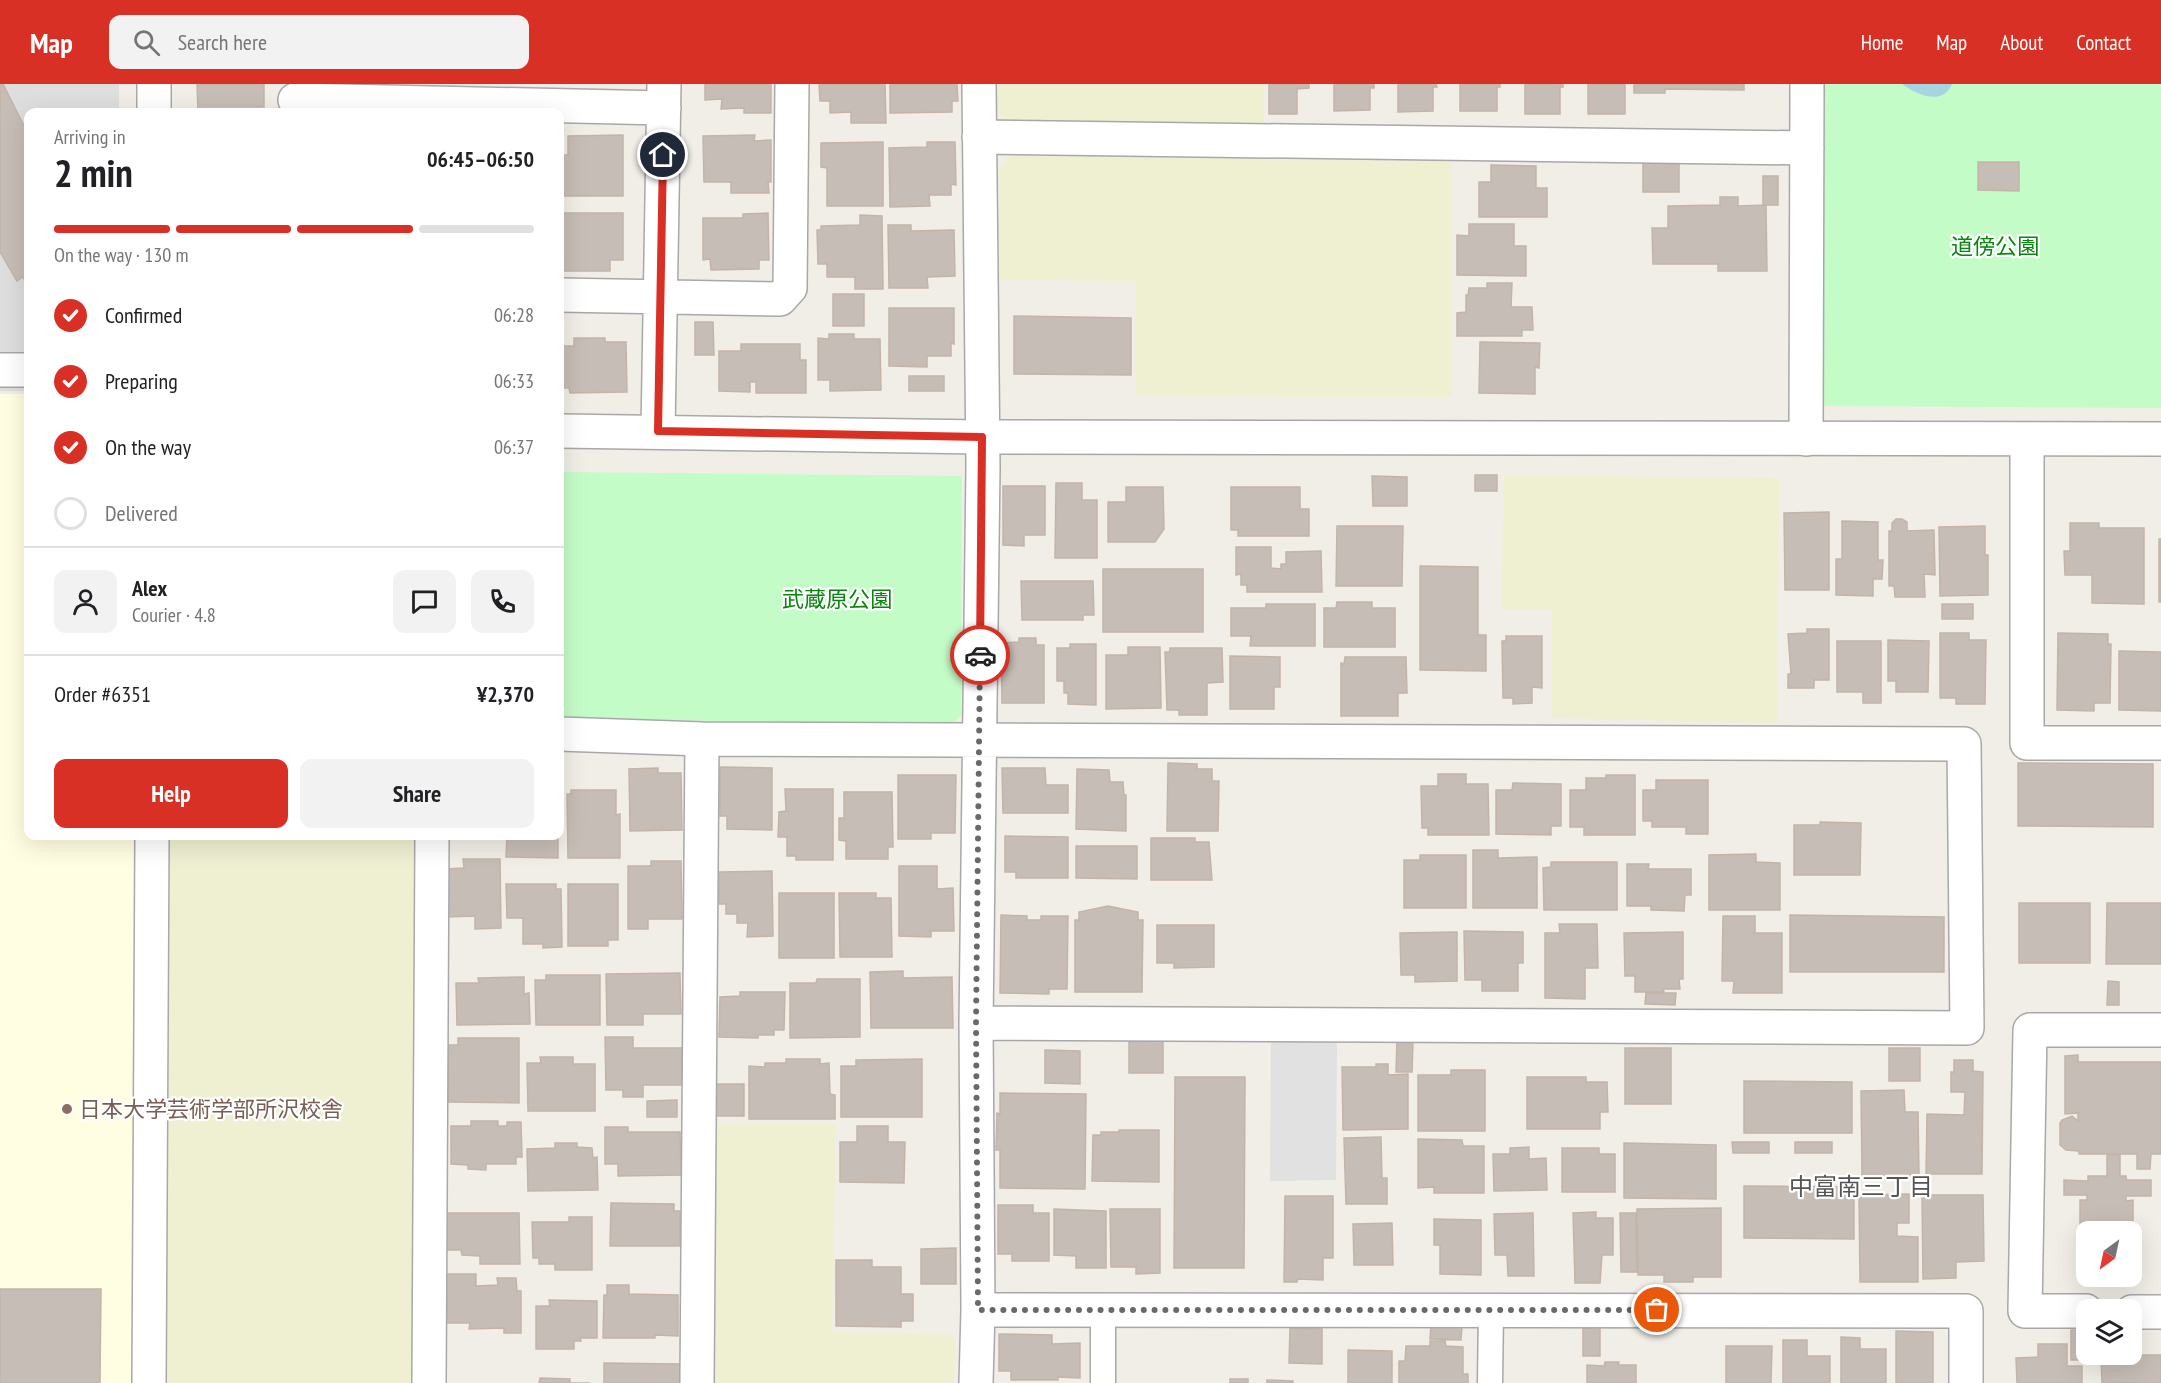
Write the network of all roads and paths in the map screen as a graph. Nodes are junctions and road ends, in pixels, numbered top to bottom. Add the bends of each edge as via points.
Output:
1 (154, 84) edge
2 (792, 84) edge
3 (980, 84) edge
4 (1807, 84) edge
5 (664, 96) edge
6 (295, 99) edge
7 (154, 108) edge
8 (979, 137) junction
9 (1807, 148) junction
10 (564, 295) edge
11 (662, 296) junction
12 (0, 370) edge
13 (24, 370) edge
14 (564, 431) edge
15 (658, 431) junction
16 (982, 437) junction
17 (1806, 439) junction
18 (2161, 439) edge
19 (2027, 440) junction
20 (564, 734) edge
21 (702, 739) junction
22 (978, 739) junction
23 (2161, 743) edge
24 (152, 840) edge
25 (432, 840) edge
26 (976, 1023) junction
27 (2161, 1030) edge
28 (978, 1310) junction
29 (1103, 1310) junction
30 (1491, 1310) junction
31 (2076, 1311) edge
32 (2142, 1312) edge
33 (2161, 1312) edge
34 (148, 1383) edge
35 (429, 1383) edge
36 (697, 1383) edge
37 (976, 1383) edge
38 (1103, 1383) edge
39 (1490, 1383) edge
40 (1966, 1383) edge

1 - 7 street
2 - 11 street via 790,288 780,298
3 - 8 street
4 - 9 street
5 - 6 street
5 - 11 street
8 - 9 street
8 - 16 street
9 - 17 street
10 - 11 street
11 - 15 street
12 - 13 street
14 - 15 street
15 - 16 street
16 - 17 street
16 - 22 street
17 - 19 street
18 - 19 street
19 - 23 street via 2027,743
20 - 21 street
21 - 22 street
21 - 36 street
22 - 26 street
22 - 26 street via 1964,744 1967,1028
24 - 34 street
25 - 35 street
26 - 28 street
27 - 31 street via 2030,1030 2025,1311
28 - 29 street
28 - 37 street
29 - 30 street
29 - 38 lane
30 - 39 lane
30 - 40 street via 1966,1311
32 - 33 street

